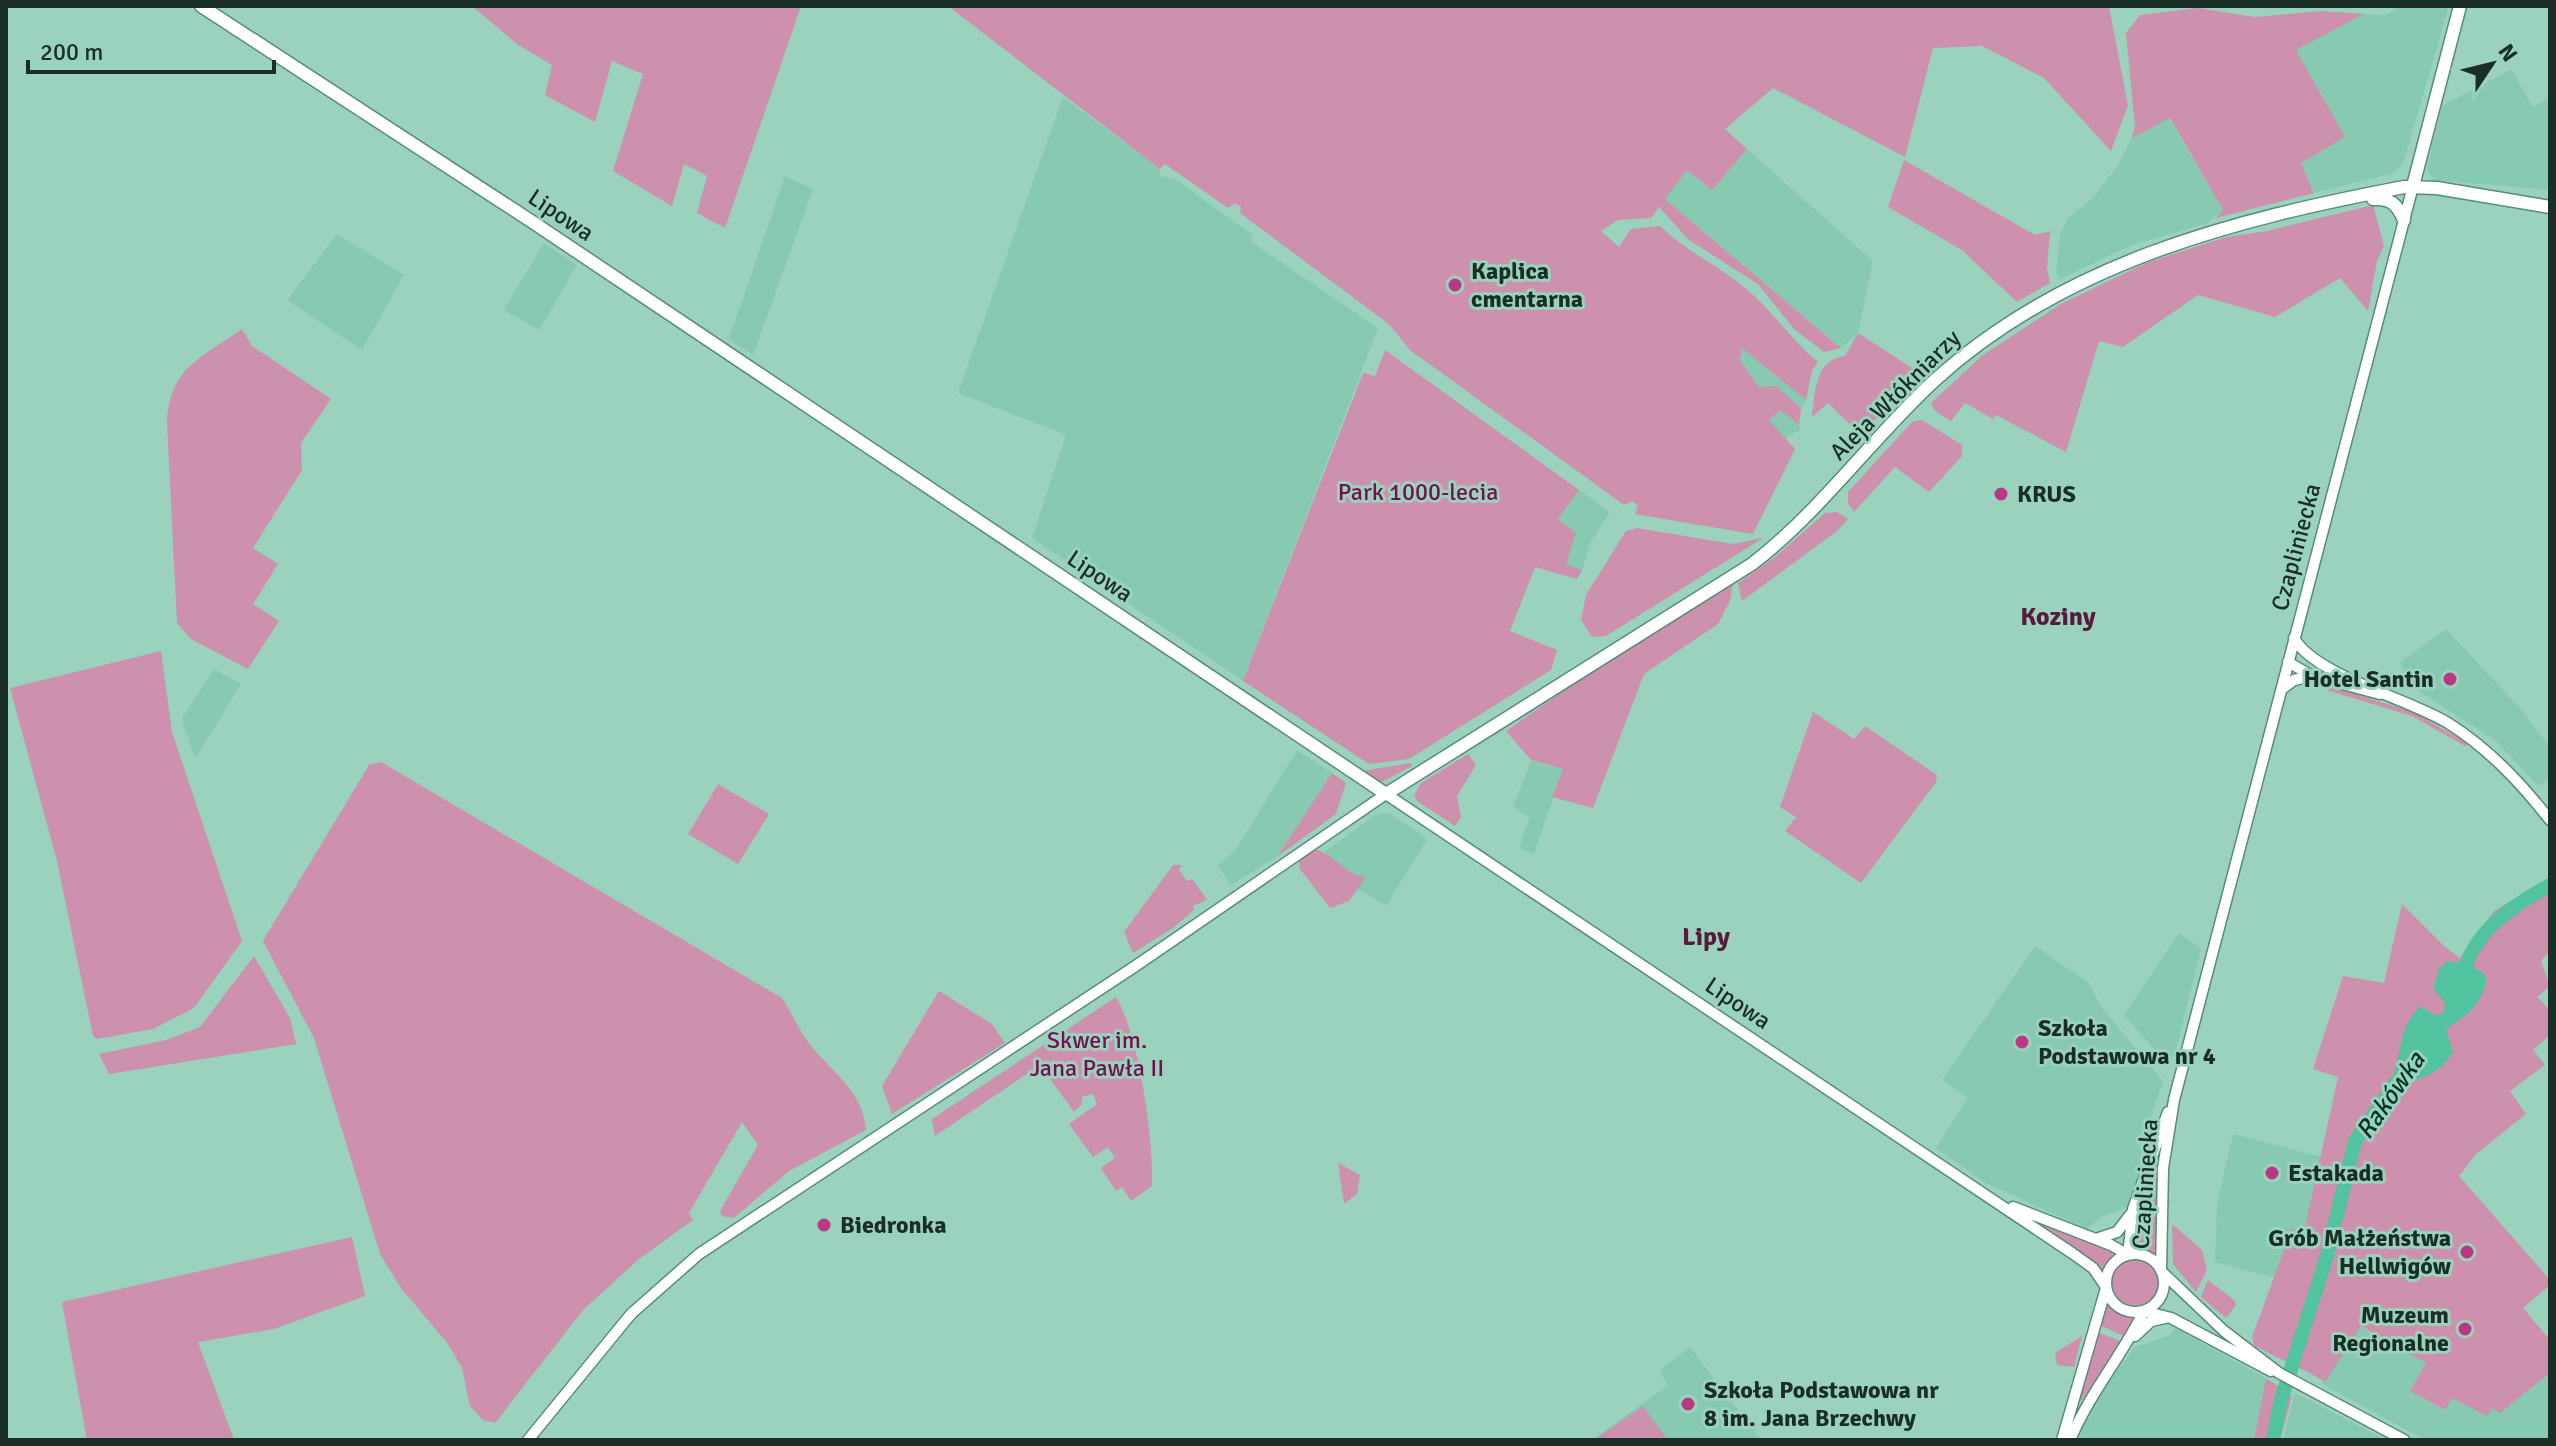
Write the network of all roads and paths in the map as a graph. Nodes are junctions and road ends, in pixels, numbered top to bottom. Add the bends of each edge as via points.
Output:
1 (201, 6) edge
2 (2460, 6) edge
3 (2413, 186) junction
4 (2346, 200) junction
5 (2550, 207) edge
6 (2404, 220) junction
7 (2294, 638) junction
8 (2288, 662) junction
9 (2316, 663) junction
10 (2312, 676) junction
11 (2282, 689) junction
12 (2386, 695) junction
13 (1386, 794) junction
14 (2550, 820) edge
15 (2174, 1100) junction
16 (1972, 1186) junction
17 (2132, 1211) junction
18 (2094, 1239) junction
19 (2128, 1255) junction
20 (2161, 1271) junction
21 (2106, 1287) junction
22 (2144, 1311) junction
23 (2171, 1318) junction
24 (2128, 1343) junction
25 (2279, 1373) junction
26 (528, 1440) edge
27 (2062, 1440) edge
28 (2070, 1440) edge
29 (2404, 1440) edge

1 - 13 main road, Lipowa
2 - 3 main road, Czapliniecka
3 - 4 main road, Aleja Włókniarzy
3 - 5 main road, Aleja Włókniarzy
3 - 6 street, Czapliniecka
4 - 6 main road via 2385,199 2397,205
4 - 13 main road, Aleja Włókniarzy via 2148,252 2027,310 1927,388 1798,526 1752,564
6 - 7 street, Czapliniecka
7 - 8 street, Czapliniecka
7 - 9 street
8 - 9 street
8 - 10 street
8 - 11 street, Czapliniecka
9 - 12 street
10 - 11 street
10 - 12 street
11 - 15 street, Czapliniecka
12 - 14 street via 2475,741
13 - 16 street, Lipowa
13 - 26 street via 699,1254 623,1322
15 - 17 street, Czapliniecka
15 - 20 street, Czapliniecka via 2163,1168
16 - 18 street, Lipowa via 2017,1210
16 - 21 street, Lipowa via 2090,1266
17 - 18 street via 2117,1232
17 - 19 street, Czapliniecka
18 - 19 street, Lipowa
19 - 20 street via 2151,1259
19 - 21 street via 2114,1264
20 - 22 street via 2161,1295
20 - 25 street via 2224,1331
21 - 22 street via 2119,1308
21 - 27 street
22 - 23 street
22 - 24 street
23 - 24 street via 2151,1321
23 - 25 street
24 - 28 street via 2087,1402
25 - 29 street

